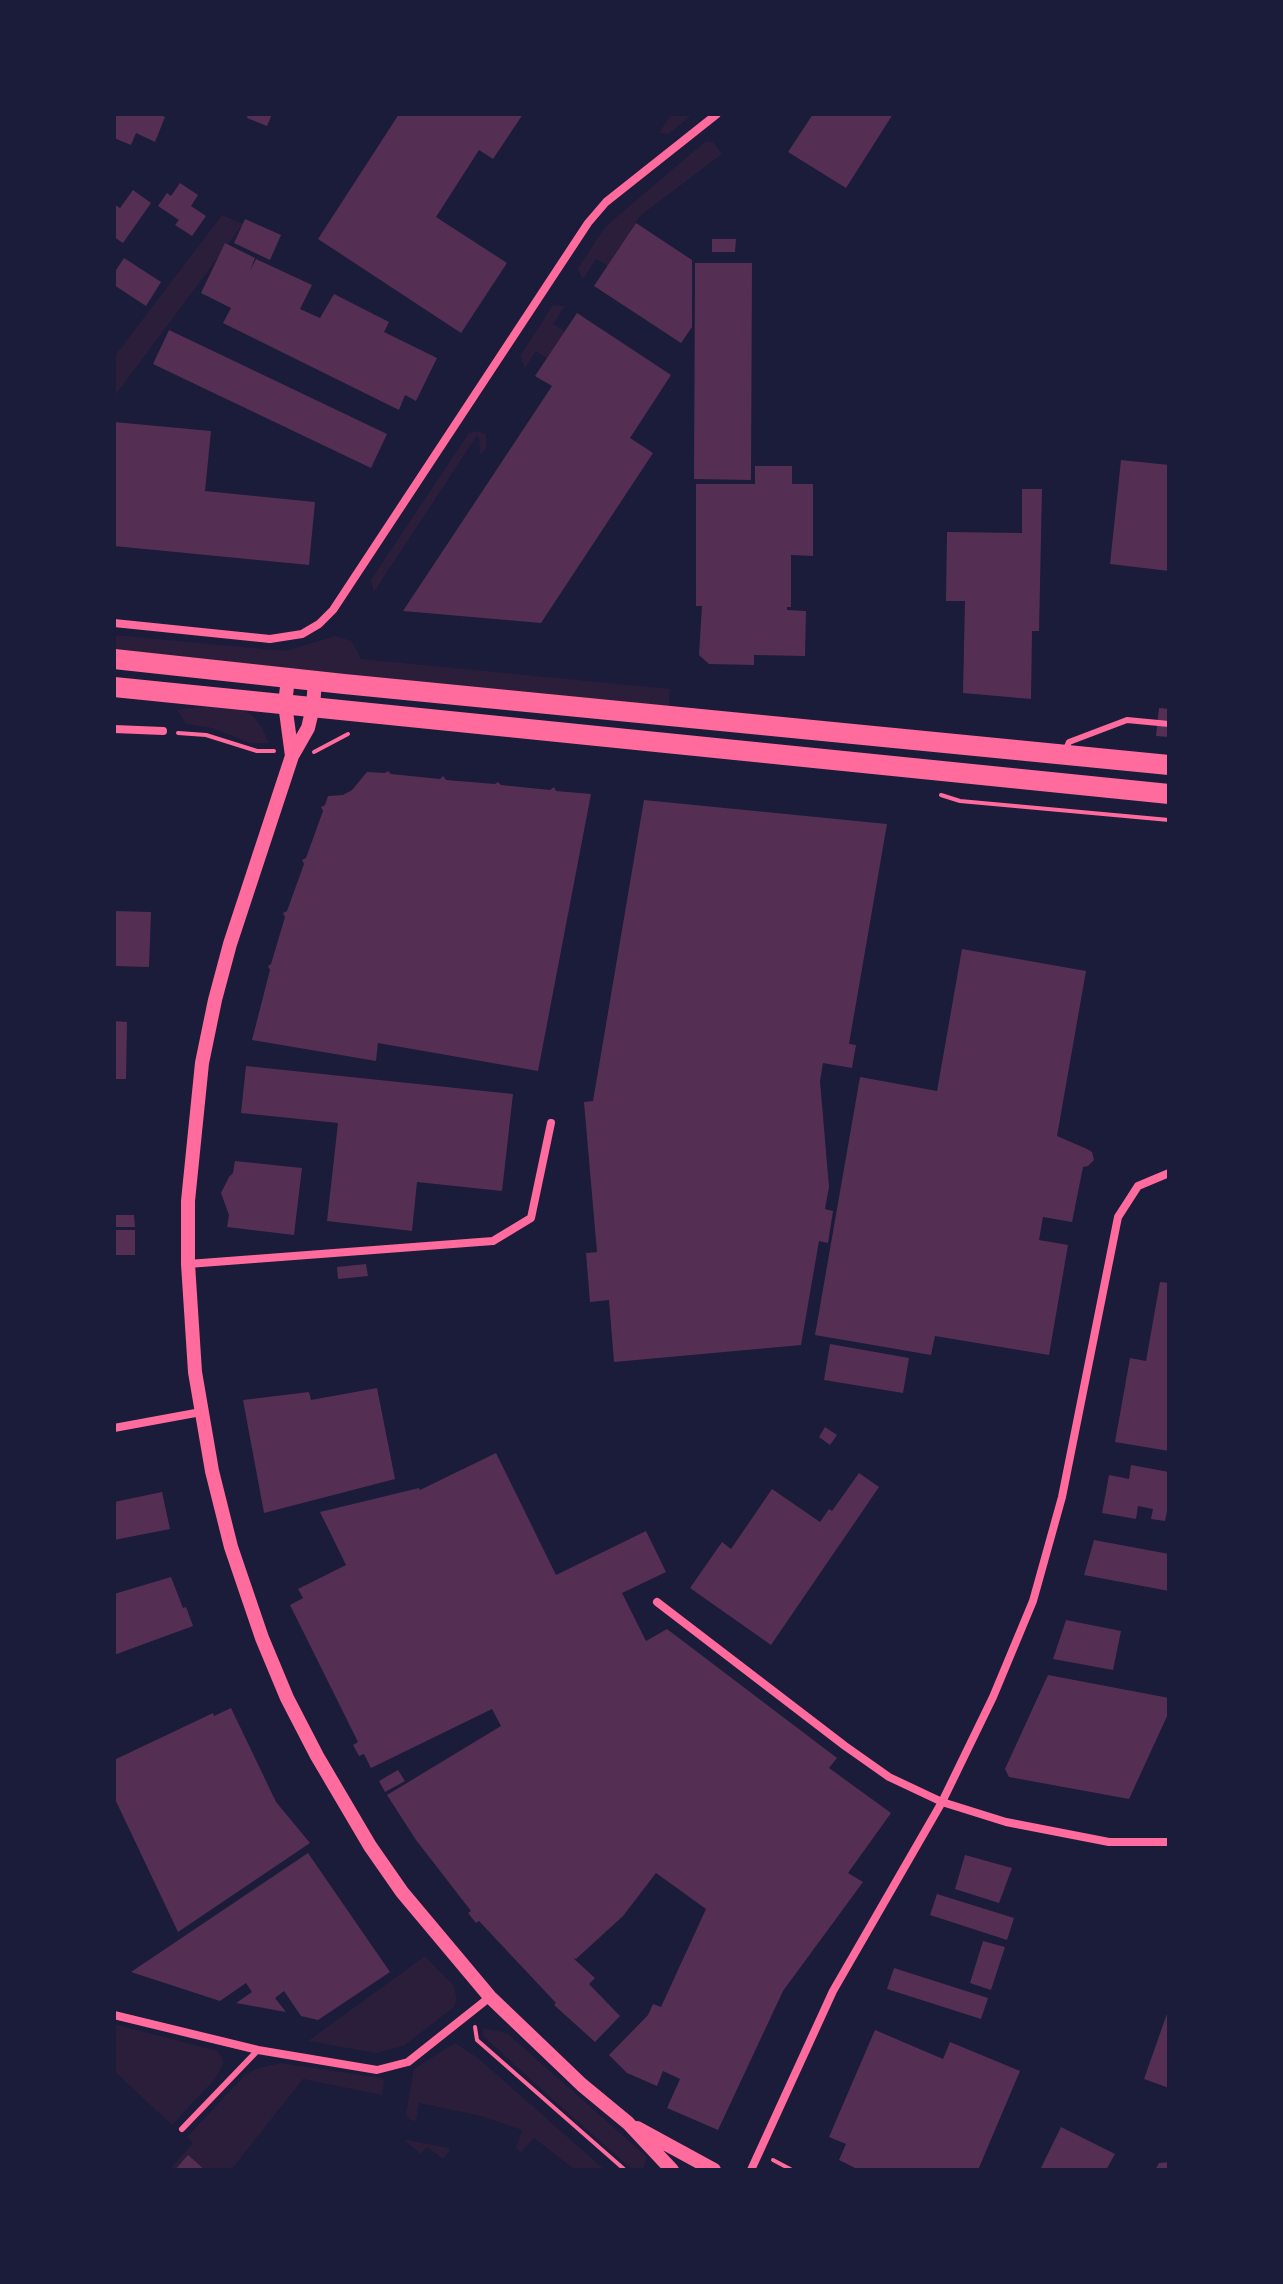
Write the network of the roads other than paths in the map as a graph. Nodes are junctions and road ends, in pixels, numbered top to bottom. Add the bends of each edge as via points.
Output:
1 (717, 114) edge
2 (114, 623) edge
3 (114, 659) edge
4 (288, 678) junction
5 (315, 680) junction
6 (114, 687) edge
7 (285, 704) junction
8 (313, 707) junction
9 (1169, 724) edge
10 (114, 729) edge
11 (163, 731) road end
12 (1063, 755) junction
13 (292, 756) junction
14 (1169, 765) edge
15 (1059, 783) junction
16 (1169, 794) edge
17 (551, 1123) dead end
18 (1169, 1173) edge
19 (188, 1264) junction
20 (201, 1412) junction
21 (114, 1428) edge
22 (657, 1602) dead end
23 (942, 1802) junction
24 (1169, 1842) edge
25 (490, 1997) junction
26 (114, 2015) edge
27 (258, 2050) junction
28 (628, 2123) junction
29 (182, 2129) dead end
30 (672, 2170) edge
31 (714, 2170) edge
32 (751, 2170) edge

1 - 2 street via 606,202 588,223 319,624 302,634 270,639
3 - 4 main road
4 - 5 main road
4 - 7 street
5 - 8 street
5 - 12 main road
6 - 7 main road
7 - 8 main road
7 - 13 street
8 - 13 street
8 - 15 main road
9 - 12 lane via 1127,720 1069,742
10 - 11 street
12 - 14 main road
12 - 15 lane
13 - 19 street via 212,1012 194,1128
15 - 16 main road
17 - 19 street via 531,1218 493,1241
18 - 23 street via 1138,1186 1118,1217 1062,1497 1033,1601
19 - 20 street
20 - 21 street
20 - 25 street via 238,1571 287,1698 370,1846
22 - 23 street via 889,1777
23 - 24 street via 1006,1822 1109,1842
23 - 32 street via 833,1991
25 - 27 street via 408,2062 377,2070
25 - 28 street
26 - 27 street
27 - 29 lane
28 - 30 street
28 - 31 street

